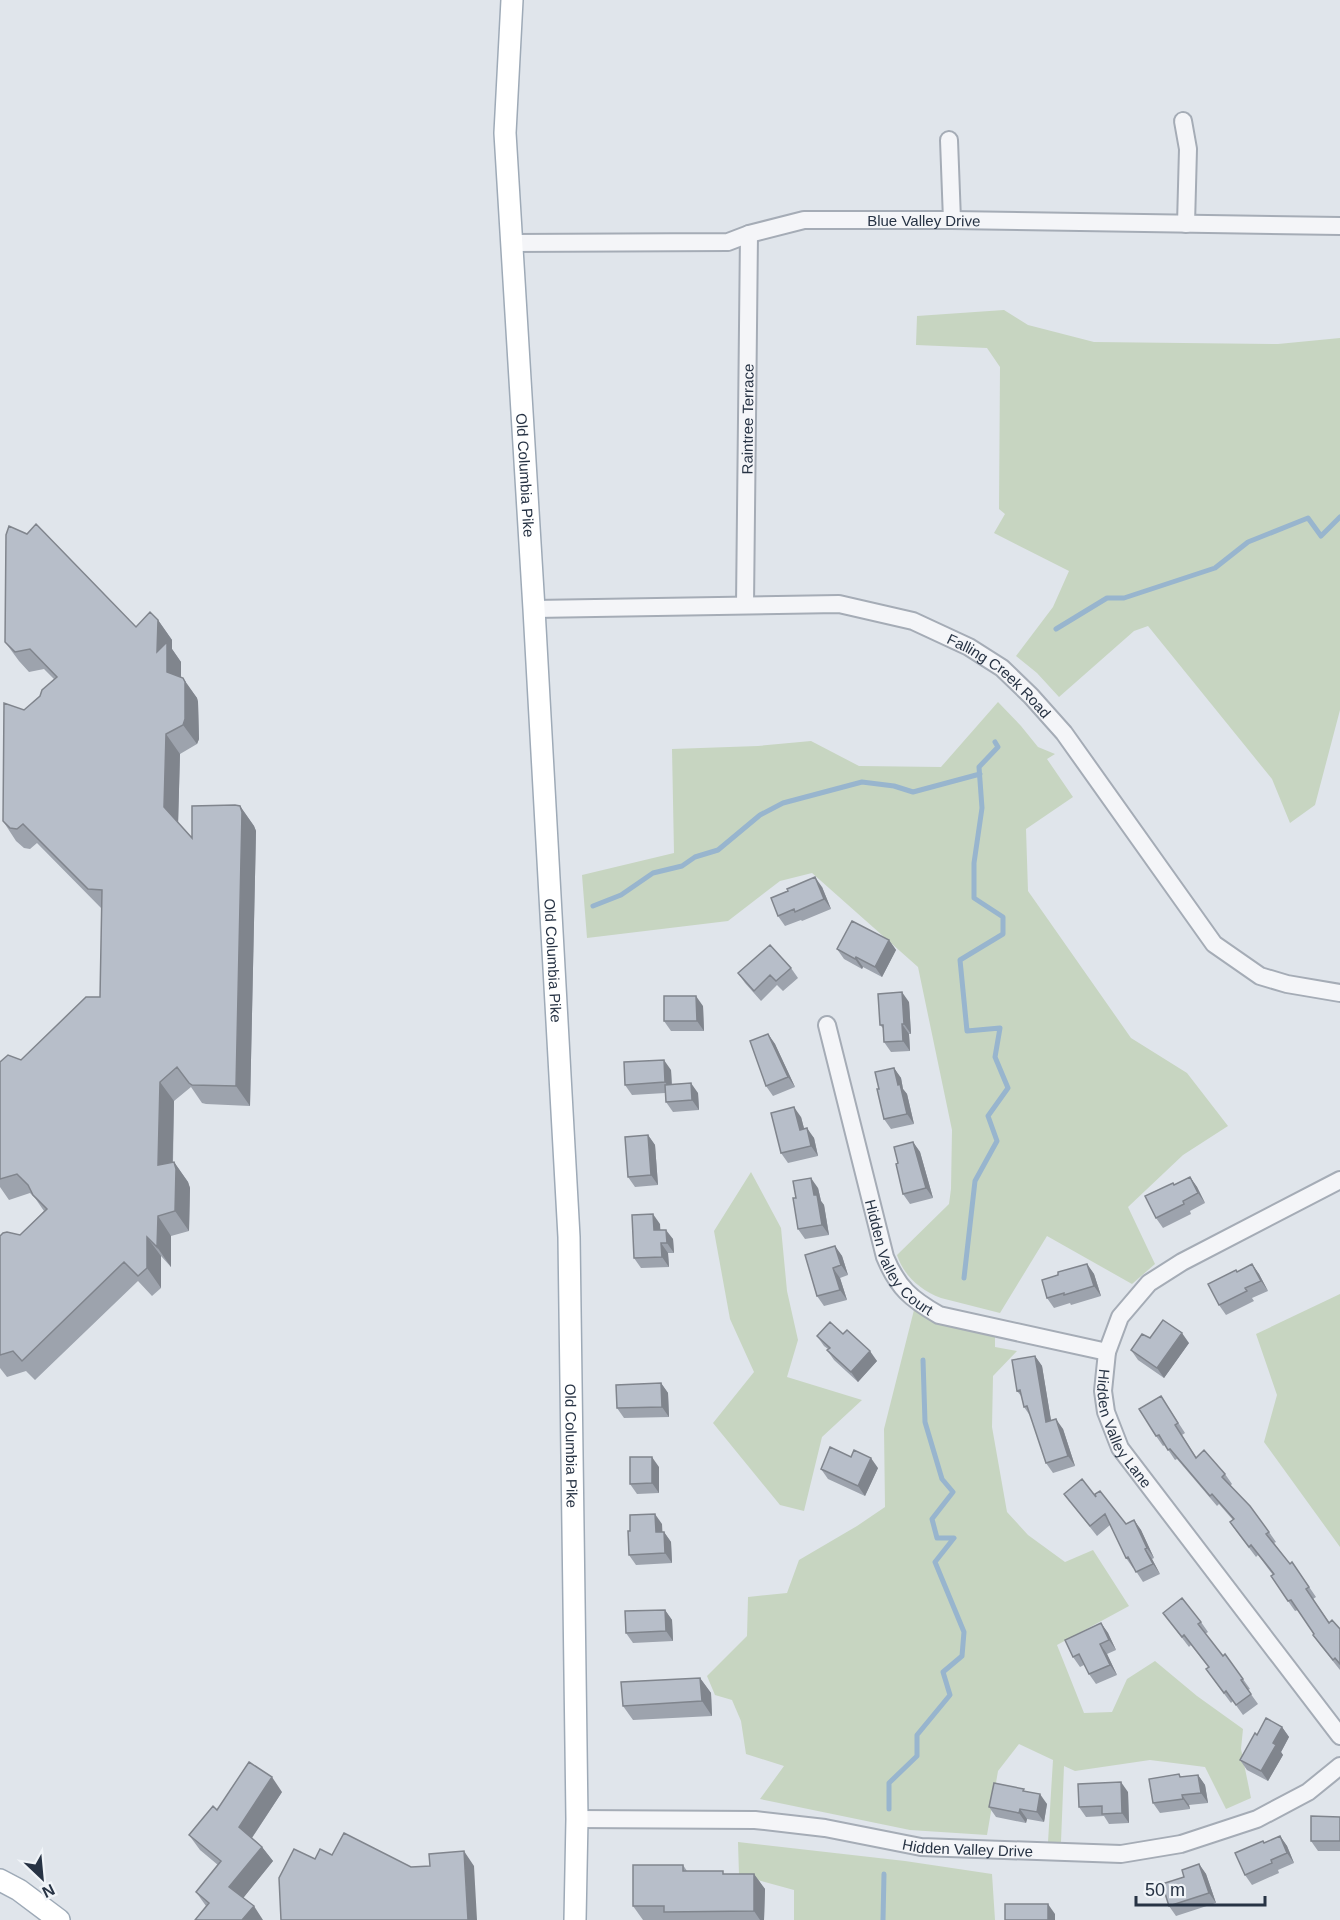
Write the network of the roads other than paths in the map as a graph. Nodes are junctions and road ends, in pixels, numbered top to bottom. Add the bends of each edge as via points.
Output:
1 (512, 0) edge
2 (1183, 121) dead end
3 (949, 140) dead end
4 (952, 219) junction
5 (1186, 224) junction
6 (1340, 226) edge
7 (749, 234) junction
8 (511, 243) junction
9 (745, 605) junction
10 (534, 609) junction
11 (1340, 993) edge
12 (826, 1025) dead end
13 (1340, 1180) edge
14 (1107, 1352) junction
15 (1340, 1736) edge
16 (1340, 1766) edge
17 (577, 1819) junction
18 (0, 1880) edge
19 (59, 1920) edge
20 (575, 1920) edge

1 - 8 main road, Old Columbia Pike via 505,133
2 - 5 street via 1188,149
3 - 4 street
4 - 5 street, Blue Valley Drive
4 - 7 street, Blue Valley Drive via 804,220
5 - 6 street, Blue Valley Drive
7 - 8 street, Blue Valley Drive via 728,242
7 - 9 street, Raintree Terrace
8 - 10 main road, Old Columbia Pike
9 - 10 street, Falling Creek Road
9 - 11 street, Falling Creek Road via 839,604 913,621 969,647 1002,668 1064,733 1214,944 1260,976
10 - 17 main road, Old Columbia Pike via 569,1237
12 - 14 street, Hidden Valley Court via 885,1257 902,1287 915,1302 939,1315
13 - 14 street, Hidden Valley Lane via 1149,1283 1120,1317
14 - 15 street, Hidden Valley Lane via 1103,1391 1106,1412 1120,1448
16 - 17 street, Hidden Valley Drive via 1308,1792 1257,1819 1181,1844 1121,1854 921,1847 825,1828 755,1820
17 - 20 main road, Old Columbia Pike
18 - 19 main road

